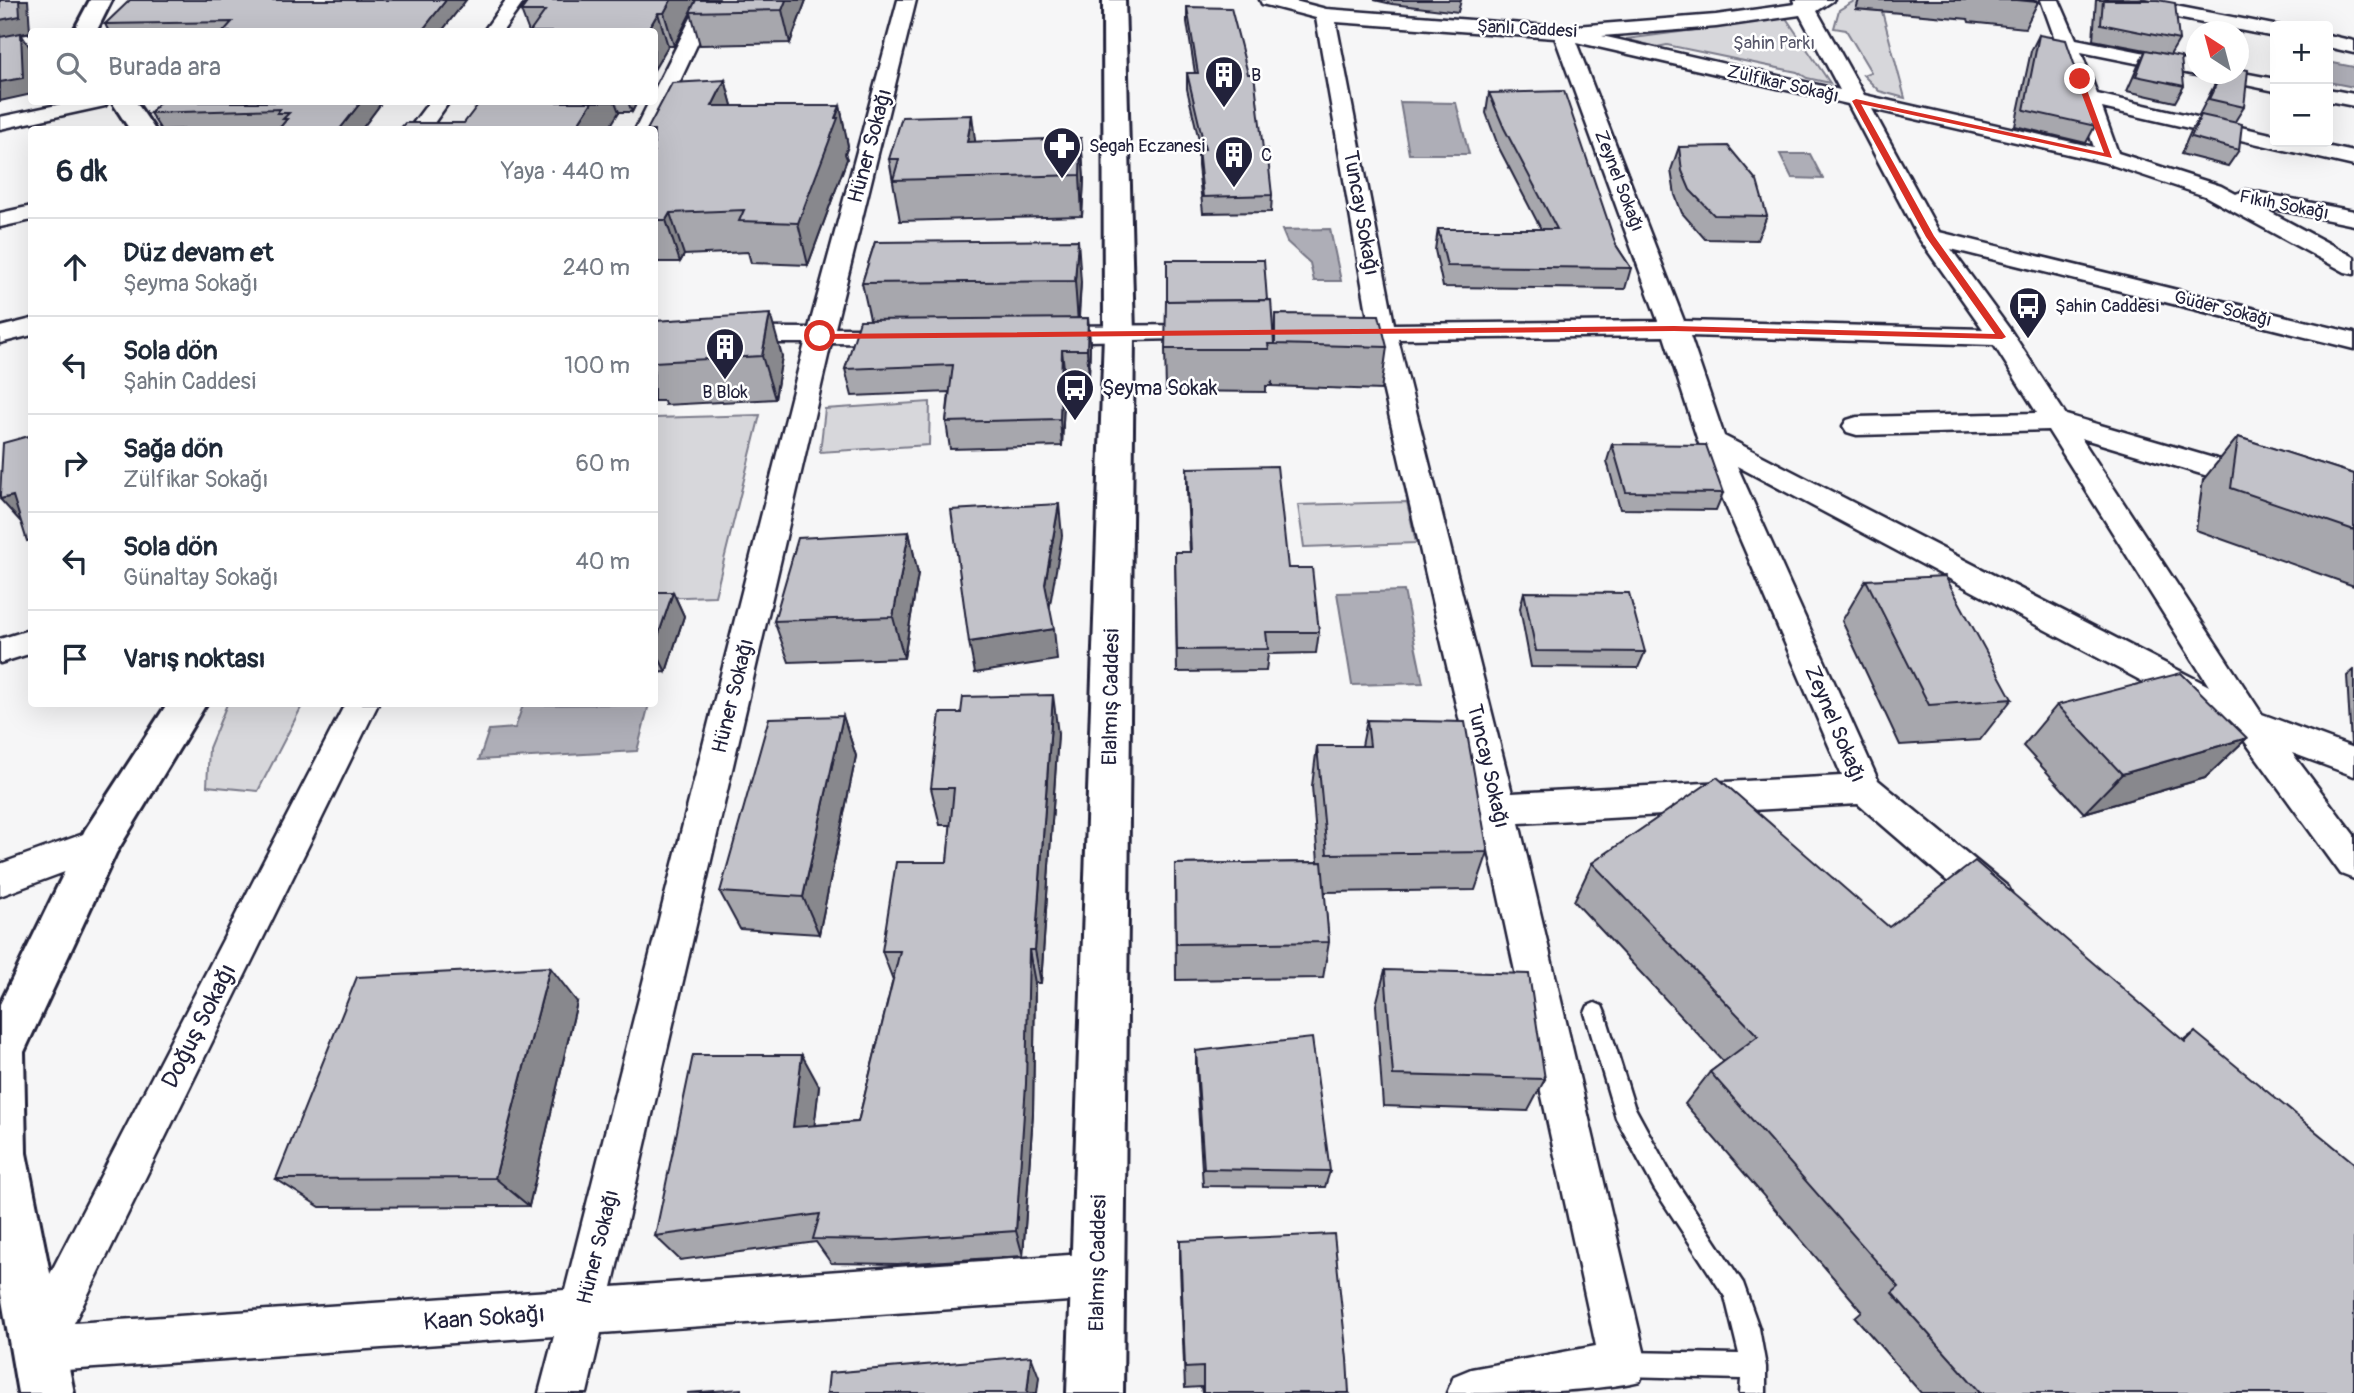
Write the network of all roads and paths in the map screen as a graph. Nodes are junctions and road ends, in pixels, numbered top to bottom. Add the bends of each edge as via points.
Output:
1 (101, 0) edge
2 (516, 0) edge
3 (709, 0) edge
4 (907, 0) edge
5 (1114, 0) edge
6 (1269, 0) edge
7 (2050, 0) edge
8 (2115, 0) edge
9 (1812, 3) edge
10 (1325, 15) junction
11 (84, 28) edge
12 (495, 28) edge
13 (2270, 30) edge
14 (1563, 33) junction
15 (28, 41) edge
16 (2333, 42) edge
17 (2070, 44) junction
18 (0, 46) edge
19 (2354, 47) edge
20 (2186, 67) edge
21 (2249, 80) edge
22 (2270, 84) edge
23 (2333, 96) edge
24 (2087, 98) junction
25 (2354, 100) edge
26 (1856, 101) junction
27 (84, 105) edge
28 (126, 105) edge
29 (437, 105) edge
30 (0, 123) edge
31 (140, 126) edge
32 (421, 126) edge
33 (648, 126) edge
34 (2270, 139) edge
35 (2303, 147) edge
36 (2109, 157) junction
37 (2354, 159) edge
38 (2213, 191) junction
39 (28, 214) edge
40 (2354, 218) edge
41 (0, 220) edge
42 (1930, 237) junction
43 (2351, 265) edge
44 (28, 328) edge
45 (1674, 328) junction
46 (1341, 332) edge
47 (1383, 332) junction
48 (1230, 333) edge
49 (1024, 334) edge
50 (1119, 334) junction
51 (0, 335) edge
52 (658, 335) edge
53 (929, 335) edge
54 (820, 336) junction
55 (2002, 337) junction
56 (2354, 341) edge
57 (2056, 422) junction
58 (1857, 426) dead end
59 (1712, 441) junction
60 (2289, 490) edge
61 (28, 642) edge
62 (0, 651) edge
63 (185, 707) edge
64 (359, 707) edge
65 (2250, 723) junction
66 (2354, 762) edge
67 (1865, 789) junction
68 (1498, 809) junction
69 (100, 843) junction
70 (2354, 863) edge
71 (0, 880) edge
72 (2024, 923) edge
73 (1595, 1013) dead end
74 (0, 1153) edge
75 (1098, 1276) junction
76 (583, 1311) junction
77 (37, 1349) junction
78 (1623, 1364) junction
79 (1754, 1367) junction
80 (46, 1393) edge
81 (562, 1393) edge
82 (1094, 1393) edge
83 (1471, 1393) edge
84 (1753, 1393) edge

1 - 11 street
2 - 12 street
3 - 33 street
4 - 54 street, Hüner Sokağı
5 - 50 street, Elalmış Caddesi
6 - 10 street, Şanlı Caddesi
7 - 17 street
8 - 13 street
9 - 14 street, Şanlı Caddesi via 1716,21
9 - 26 street
10 - 14 street, Şanlı Caddesi
10 - 47 street, Tuncay Sokağı
14 - 26 street, Zülfikar Sokağı
14 - 45 street, Zeynel Sokağı
15 - 18 street
16 - 19 street
17 - 20 street
17 - 24 street
21 - 22 street
23 - 25 street
24 - 34 street
24 - 36 street
26 - 36 street, Zülfikar Sokağı
26 - 42 street
27 - 30 street
28 - 31 street
29 - 32 street
35 - 37 street
36 - 38 street, Zülfikar Sokağı
38 - 40 street, Fıkıh Sokağı
38 - 43 street, Zülfikar Sokağı
39 - 41 street
42 - 55 street
42 - 56 street, Güder Sokağı
44 - 51 street
45 - 47 street
45 - 55 street
45 - 59 street, Zeynel Sokağı
46 - 47 street
47 - 68 street, Tuncay Sokağı
48 - 50 street
49 - 50 street
50 - 75 street, Elalmış Caddesi
52 - 54 street
53 - 54 street
54 - 76 street, Hüner Sokağı
55 - 57 street
57 - 58 street
57 - 60 street
57 - 65 street
59 - 65 street
59 - 67 street, Zeynel Sokağı
61 - 62 street
63 - 69 street
64 - 77 street, Doğuş Sokağı
65 - 66 street
65 - 70 street
67 - 68 street, Zeynel Sokağı
67 - 72 street
68 - 78 street, Tuncay Sokağı
69 - 71 street
69 - 74 street via 1,1051
73 - 79 lane via 1624,1110 1663,1182 1735,1291 1748,1328
74 - 77 street
75 - 76 street, Kaan Sokağı
75 - 82 street, Elalmış Caddesi
76 - 77 street, Kaan Sokağı
76 - 81 street, Hüner Sokağı
77 - 80 street
78 - 79 lane
78 - 83 street
79 - 84 lane

